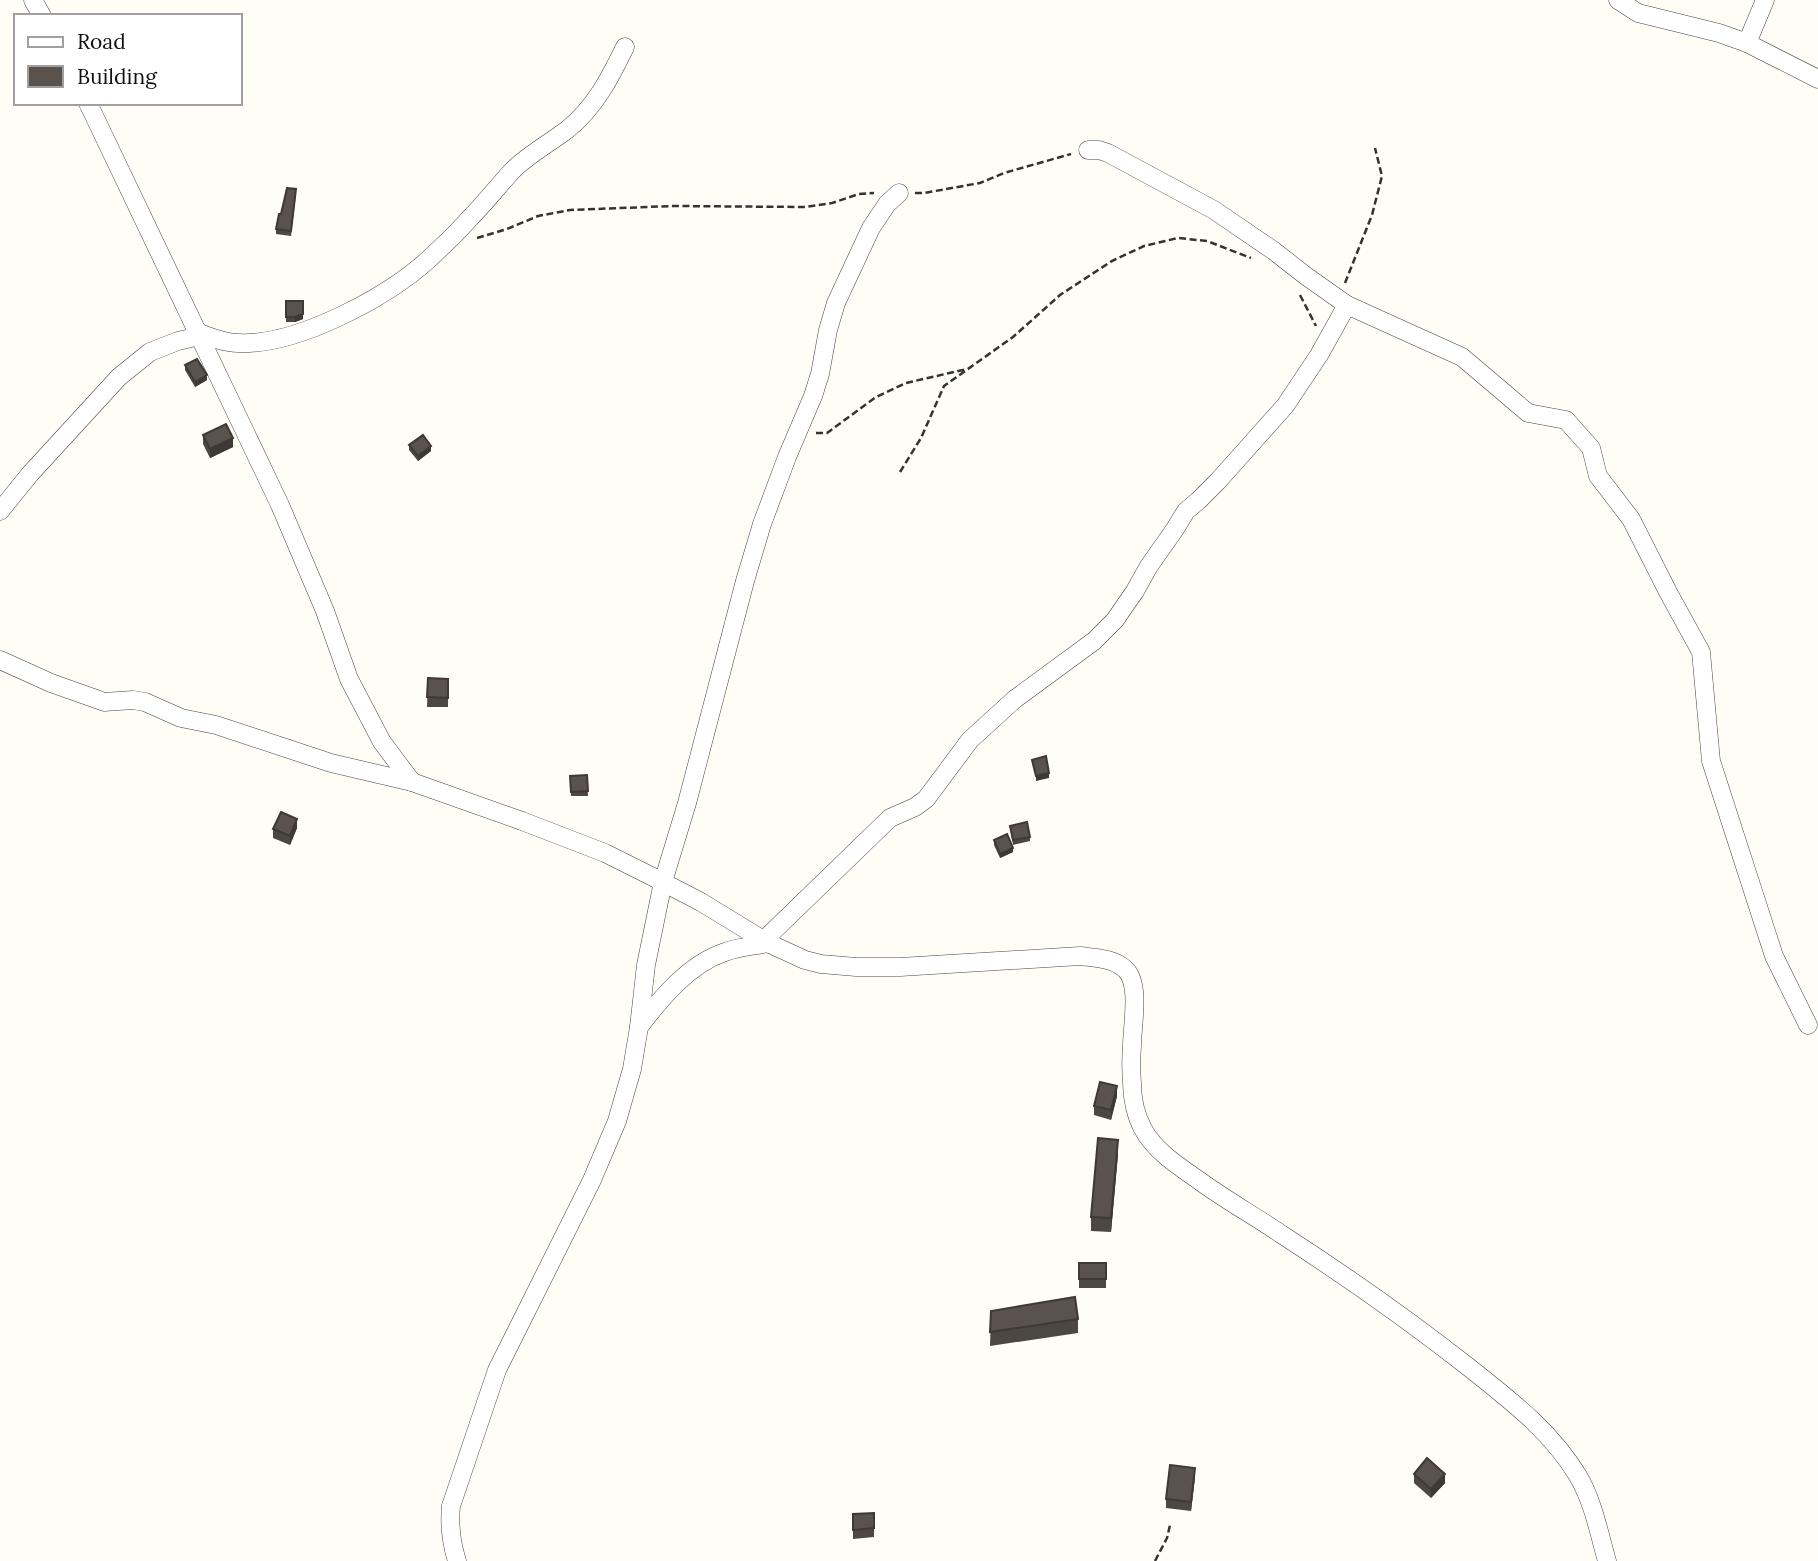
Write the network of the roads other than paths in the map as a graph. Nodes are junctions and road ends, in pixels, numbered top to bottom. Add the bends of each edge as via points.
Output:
1 (1618, 0) edge
2 (1765, 0) edge
3 (1747, 43) junction
4 (625, 47) dead end
5 (1818, 79) edge
6 (89, 105) edge
7 (1088, 150) road end
8 (899, 192) road end
9 (1343, 302) junction
10 (197, 332) junction
11 (0, 511) edge
12 (0, 660) edge
13 (412, 782) junction
14 (663, 882) junction
15 (766, 942) junction
16 (1808, 1025) dead end
17 (639, 1027) junction
18 (457, 1561) edge
19 (1607, 1561) edge

1 - 3 street via 1638,13
2 - 3 street
3 - 5 street
4 - 10 street via 599,96 585,112 514,169 469,220 409,276 359,307 289,337 236,344
6 - 10 street
7 - 9 street via 1108,153 1214,210
8 - 14 street via 871,228 836,303 817,383 762,524
9 - 15 street via 1328,339 1285,406 1186,511 1115,620 970,740 926,799 890,818
9 - 16 street via 1462,357 1528,414 1566,420 1591,448 1598,476 1631,519 1701,652 1711,761 1774,956
10 - 11 street via 150,352 118,377
10 - 13 street via 280,505 349,679 382,742
12 - 13 street via 104,702 145,702 181,718 331,763
13 - 14 street via 560,835
14 - 15 street
14 - 17 street
15 - 17 street via 722,953 693,970
15 - 19 street via 805,960 856,967 1080,956 1100,958 1126,970 1135,1005 1134,1101 1151,1139 1198,1180 1381,1301 1528,1415 1580,1478
17 - 18 street via 626,1093 606,1149 497,1370 482,1410 451,1506 450,1539

